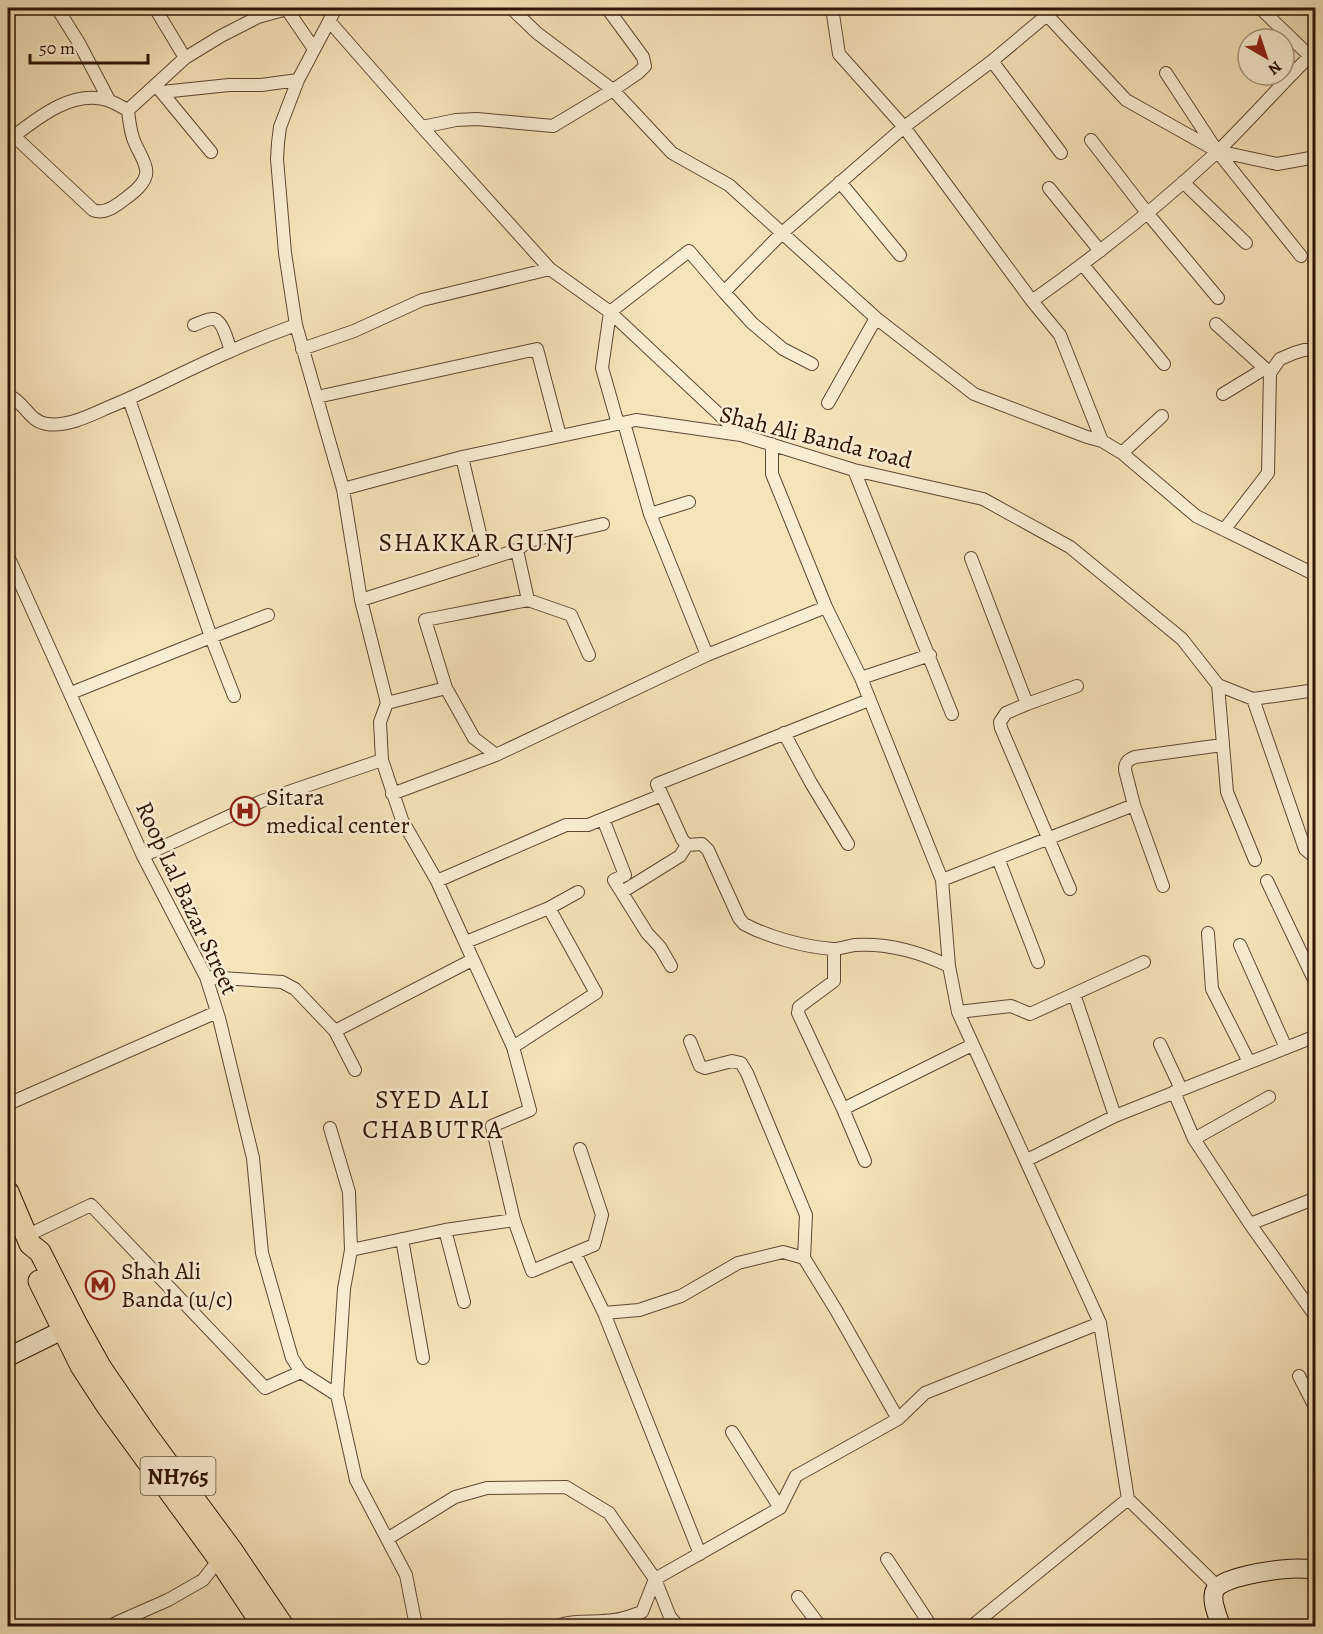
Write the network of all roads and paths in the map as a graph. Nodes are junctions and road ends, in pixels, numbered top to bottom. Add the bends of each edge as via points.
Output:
1 (57, 8) edge
2 (155, 8) edge
3 (286, 8) edge
4 (336, 8) edge
5 (511, 8) edge
6 (607, 8) edge
7 (832, 8) edge
8 (1260, 8) edge
9 (1045, 11) edge
10 (330, 22) junction
11 (314, 50) junction
12 (1313, 56) edge
13 (185, 58) junction
14 (992, 61) junction
15 (1166, 73) dead end
16 (298, 80) junction
17 (159, 89) junction
18 (613, 90) junction
19 (109, 100) junction
20 (128, 110) junction
21 (422, 127) junction
22 (904, 127) junction
23 (11, 138) edge
24 (1091, 141) dead end
25 (1217, 151) junction
26 (211, 152) dead end
27 (1061, 153) dead end
28 (1316, 157) edge
29 (840, 182) junction
30 (1183, 182) junction
31 (1049, 188) dead end
32 (1148, 214) junction
33 (781, 234) junction
34 (1245, 243) dead end
35 (1100, 251) junction
36 (900, 255) dead end
37 (1301, 256) dead end
38 (1083, 265) junction
39 (550, 269) junction
40 (724, 292) junction
41 (1218, 298) dead end
42 (1032, 301) junction
43 (610, 312) junction
44 (876, 318) junction
45 (1216, 324) dead end
46 (194, 325) dead end
47 (296, 325) junction
48 (302, 349) junction
49 (1316, 350) edge
50 (231, 351) junction
51 (812, 364) dead end
52 (1164, 364) dead end
53 (1267, 371) junction
54 (1223, 394) dead end
55 (8, 395) edge
56 (318, 398) junction
57 (129, 399) junction
58 (828, 403) dead end
59 (1162, 416) dead end
60 (621, 423) junction
61 (741, 435) junction
62 (560, 436) junction
63 (1102, 441) junction
64 (772, 444) junction
65 (1122, 453) junction
66 (462, 457) junction
67 (854, 470) junction
68 (343, 489) junction
69 (688, 501) dead end
70 (650, 514) junction
71 (603, 524) dead end
72 (1224, 531) junction
73 (518, 550) junction
74 (8, 556) edge
75 (970, 558) dead end
76 (486, 559) junction
77 (1316, 575) edge
78 (361, 600) junction
79 (528, 600) junction
80 (826, 607) junction
81 (268, 615) dead end
82 (211, 636) junction
83 (589, 655) dead end
84 (930, 655) junction
85 (707, 656) junction
86 (861, 678) junction
87 (1218, 685) junction
88 (1077, 686) dead end
89 (446, 688) junction
90 (1316, 690) edge
91 (71, 693) junction
92 (234, 696) dead end
93 (1253, 699) junction
94 (869, 700) junction
95 (387, 703) junction
96 (1027, 704) junction
97 (952, 714) dead end
98 (784, 733) junction
99 (1222, 745) junction
100 (496, 755) junction
101 (382, 760) junction
102 (392, 794) junction
103 (662, 795) junction
104 (1134, 805) junction
105 (603, 819) junction
106 (1048, 838) junction
107 (848, 844) dead end
108 (687, 845) junction
109 (143, 856) junction
110 (998, 858) junction
111 (1316, 858) edge
112 (1255, 860) dead end
113 (942, 880) junction
114 (437, 881) junction
115 (1267, 881) dead end
116 (1163, 886) dead end
117 (1070, 889) dead end
118 (578, 892) dead end
119 (622, 892) junction
120 (549, 908) junction
121 (1209, 933) dead end
122 (466, 942) junction
123 (1240, 945) dead end
124 (834, 949) junction
125 (472, 960) junction
126 (1038, 962) dead end
127 (1144, 962) dead end
128 (671, 966) dead end
129 (949, 966) junction
130 (206, 977) junction
131 (1316, 984) edge
132 (1074, 994) junction
133 (217, 1012) junction
134 (958, 1012) junction
135 (335, 1031) junction
136 (1316, 1036) edge
137 (690, 1041) dead end
138 (1160, 1044) dead end
139 (972, 1045) junction
140 (513, 1047) junction
141 (1286, 1048) junction
142 (1249, 1062) junction
143 (355, 1070) dead end
144 (1177, 1090) junction
145 (1269, 1097) dead end
146 (8, 1104) edge
147 (843, 1109) junction
148 (1114, 1116) junction
149 (330, 1128) dead end
150 (1194, 1139) junction
151 (580, 1149) dead end
152 (1027, 1160) junction
153 (865, 1161) dead end
154 (8, 1192) edge
155 (1316, 1198) edge
156 (514, 1220) junction
157 (1250, 1224) junction
158 (445, 1230) junction
159 (402, 1239) junction
160 (28, 1240) junction
161 (351, 1250) junction
162 (575, 1253) junction
163 (804, 1258) junction
164 (464, 1302) dead end
165 (604, 1313) junction
166 (1316, 1317) edge
167 (1100, 1323) junction
168 (69, 1327) junction
169 (8, 1357) edge
170 (423, 1358) dead end
171 (301, 1372) junction
172 (1299, 1376) dead end
173 (337, 1395) junction
174 (1316, 1409) edge
175 (898, 1419) junction
176 (732, 1432) dead end
177 (1128, 1499) junction
178 (780, 1508) junction
179 (387, 1539) junction
180 (225, 1554) junction
181 (700, 1554) junction
182 (887, 1559) dead end
183 (1316, 1569) edge
184 (655, 1580) junction
185 (1217, 1586) junction
186 (798, 1598) dead end
187 (115, 1626) edge
188 (263, 1626) edge
189 (283, 1626) edge
190 (416, 1626) edge
191 (557, 1626) edge
192 (678, 1626) edge
193 (820, 1626) edge
194 (931, 1626) edge
195 (972, 1626) edge
196 (1221, 1626) edge

1 - 19 street
2 - 13 street
3 - 11 street
3 - 13 street via 258,17
4 - 10 street
5 - 18 street via 537,33
6 - 18 street via 643,57 645,66
7 - 22 street via 839,54
8 - 12 street
9 - 14 street
9 - 25 street via 1126,100
10 - 11 street
10 - 21 street
11 - 16 street
12 - 25 street
13 - 17 street
14 - 22 street
14 - 27 street
15 - 25 street
16 - 17 street
16 - 47 street via 280,127 277,159
17 - 20 street
17 - 26 street
18 - 21 street via 553,126 477,119
18 - 33 street via 672,153 729,185
19 - 20 street
19 - 23 street via 72,100 35,119
20 - 23 street via 133,139 146,167 145,178 119,204 103,212 93,210
21 - 39 street
22 - 29 street
22 - 42 street
24 - 32 street
25 - 28 street via 1277,164
25 - 30 street
25 - 37 street
29 - 33 street
29 - 36 street
30 - 32 street
30 - 34 street
31 - 35 street
32 - 35 street
32 - 41 street
33 - 40 street
33 - 44 street
35 - 38 street
38 - 42 street
38 - 52 street
39 - 43 street
39 - 48 street via 422,300
40 - 43 street via 689,251
40 - 51 street via 783,349
42 - 63 street via 1060,335
43 - 60 street via 602,368
43 - 61 street
44 - 58 street
44 - 63 street via 974,394
45 - 53 street
46 - 50 street via 214,319 219,322
47 - 48 street
47 - 50 street
48 - 56 street
49 - 53 street via 1280,359
50 - 57 street
53 - 54 street
53 - 72 street via 1268,473
55 - 57 street via 35,420 48,424 82,418
56 - 62 street via 537,349
56 - 68 street
57 - 82 street
59 - 65 street
60 - 61 street, Shah Ali Banda road via 636,420
60 - 62 street, Shah Ali Banda road
60 - 70 street
61 - 64 street, Shah Ali Banda road
62 - 66 street, Shah Ali Banda road
63 - 65 street
64 - 67 street, Shah Ali Banda road
64 - 80 street via 772,474
65 - 72 street via 1196,516
66 - 68 street, Shah Ali Banda road
66 - 76 street
67 - 84 street
67 - 87 street, Shah Ali Banda road via 983,499 1070,547 1182,639
68 - 78 street
69 - 70 street
70 - 85 street
71 - 73 street via 529,541
72 - 77 street
73 - 76 street
73 - 79 street
74 - 91 street, Roop Lal Bazar Street
75 - 96 street
76 - 78 street
78 - 95 street
79 - 83 street via 571,615
79 - 89 street via 425,620
80 - 85 street
80 - 86 street
81 - 82 street
82 - 91 street
82 - 92 street
84 - 86 street
84 - 97 street
85 - 100 street
86 - 94 street
87 - 93 street
87 - 99 street
88 - 96 street
89 - 95 street
89 - 100 street via 474,738
90 - 93 street
91 - 109 street, Roop Lal Bazar Street
93 - 111 street via 1305,849
94 - 98 street
94 - 113 street
95 - 101 street via 380,722
96 - 106 street via 1005,713 1000,722
98 - 103 street via 657,784
98 - 107 street
99 - 104 street via 1130,759 1125,770
99 - 112 street via 1227,792
100 - 102 street
101 - 102 street
101 - 109 street via 262,801
102 - 114 street via 402,820
103 - 105 street
103 - 108 street
104 - 106 street
104 - 116 street
105 - 114 street via 588,825 566,825
105 - 119 street via 625,875 614,880
106 - 110 street
106 - 117 street
108 - 119 street via 680,856
108 - 124 street via 702,844 708,850 744,924 792,942
109 - 130 street, Roop Lal Bazar Street
110 - 113 street
110 - 126 street
113 - 129 street
114 - 122 street
115 - 131 street
118 - 120 street
119 - 128 street
120 - 122 street
120 - 140 street via 596,993
121 - 142 street via 1212,989
122 - 125 street
123 - 141 street
124 - 129 street via 855,945 893,947
124 - 147 street via 834,981 799,1007 798,1015
125 - 135 street
125 - 140 street
127 - 132 street
129 - 134 street
130 - 133 street, Roop Lal Bazar Street
130 - 135 street via 282,982 295,988
132 - 134 street via 1030,1014 1011,1006
132 - 148 street
133 - 146 street
133 - 171 street, Roop Lal Bazar Street via 253,1158 262,1253 292,1358
134 - 139 street
135 - 143 street
136 - 141 street
137 - 163 street via 700,1066 732,1061 741,1063 747,1073 806,1215
138 - 144 street
139 - 147 street
139 - 152 street
140 - 156 street via 530,1110 492,1126
141 - 142 street
142 - 144 street
144 - 148 street
144 - 150 street
145 - 150 street
147 - 153 street
148 - 152 street
149 - 161 street via 349,1192
150 - 157 street
151 - 162 street via 602,1215 594,1245
152 - 167 street
154 - 160 highway, NH765
155 - 157 street
156 - 158 street
156 - 162 street via 531,1271
157 - 166 street
158 - 159 street
158 - 164 street
159 - 161 street
159 - 170 street
160 - 168 highway, NH765 via 27,1257
160 - 171 street via 91,1205 265,1388
161 - 173 street via 344,1289
162 - 165 street
163 - 165 street via 783,1252 738,1263 681,1296 639,1310
163 - 175 street
165 - 181 street
167 - 175 street via 925,1393
167 - 177 street
168 - 169 main road
168 - 180 highway, NH765 via 81,1366 106,1406
171 - 173 street
172 - 174 street
173 - 179 street via 356,1480
175 - 178 street via 796,1476
176 - 178 street
177 - 185 street
177 - 195 street
178 - 181 street
179 - 184 street via 455,1497 487,1488 566,1487 609,1514
179 - 190 street via 406,1575
180 - 187 street via 203,1580
180 - 188 highway, NH765
180 - 189 highway, NH765
181 - 184 street
182 - 194 street
183 - 185 main road via 1253,1574
184 - 191 street via 642,1612 617,1620
184 - 192 street via 670,1617
185 - 196 main road via 1213,1596
186 - 193 street

